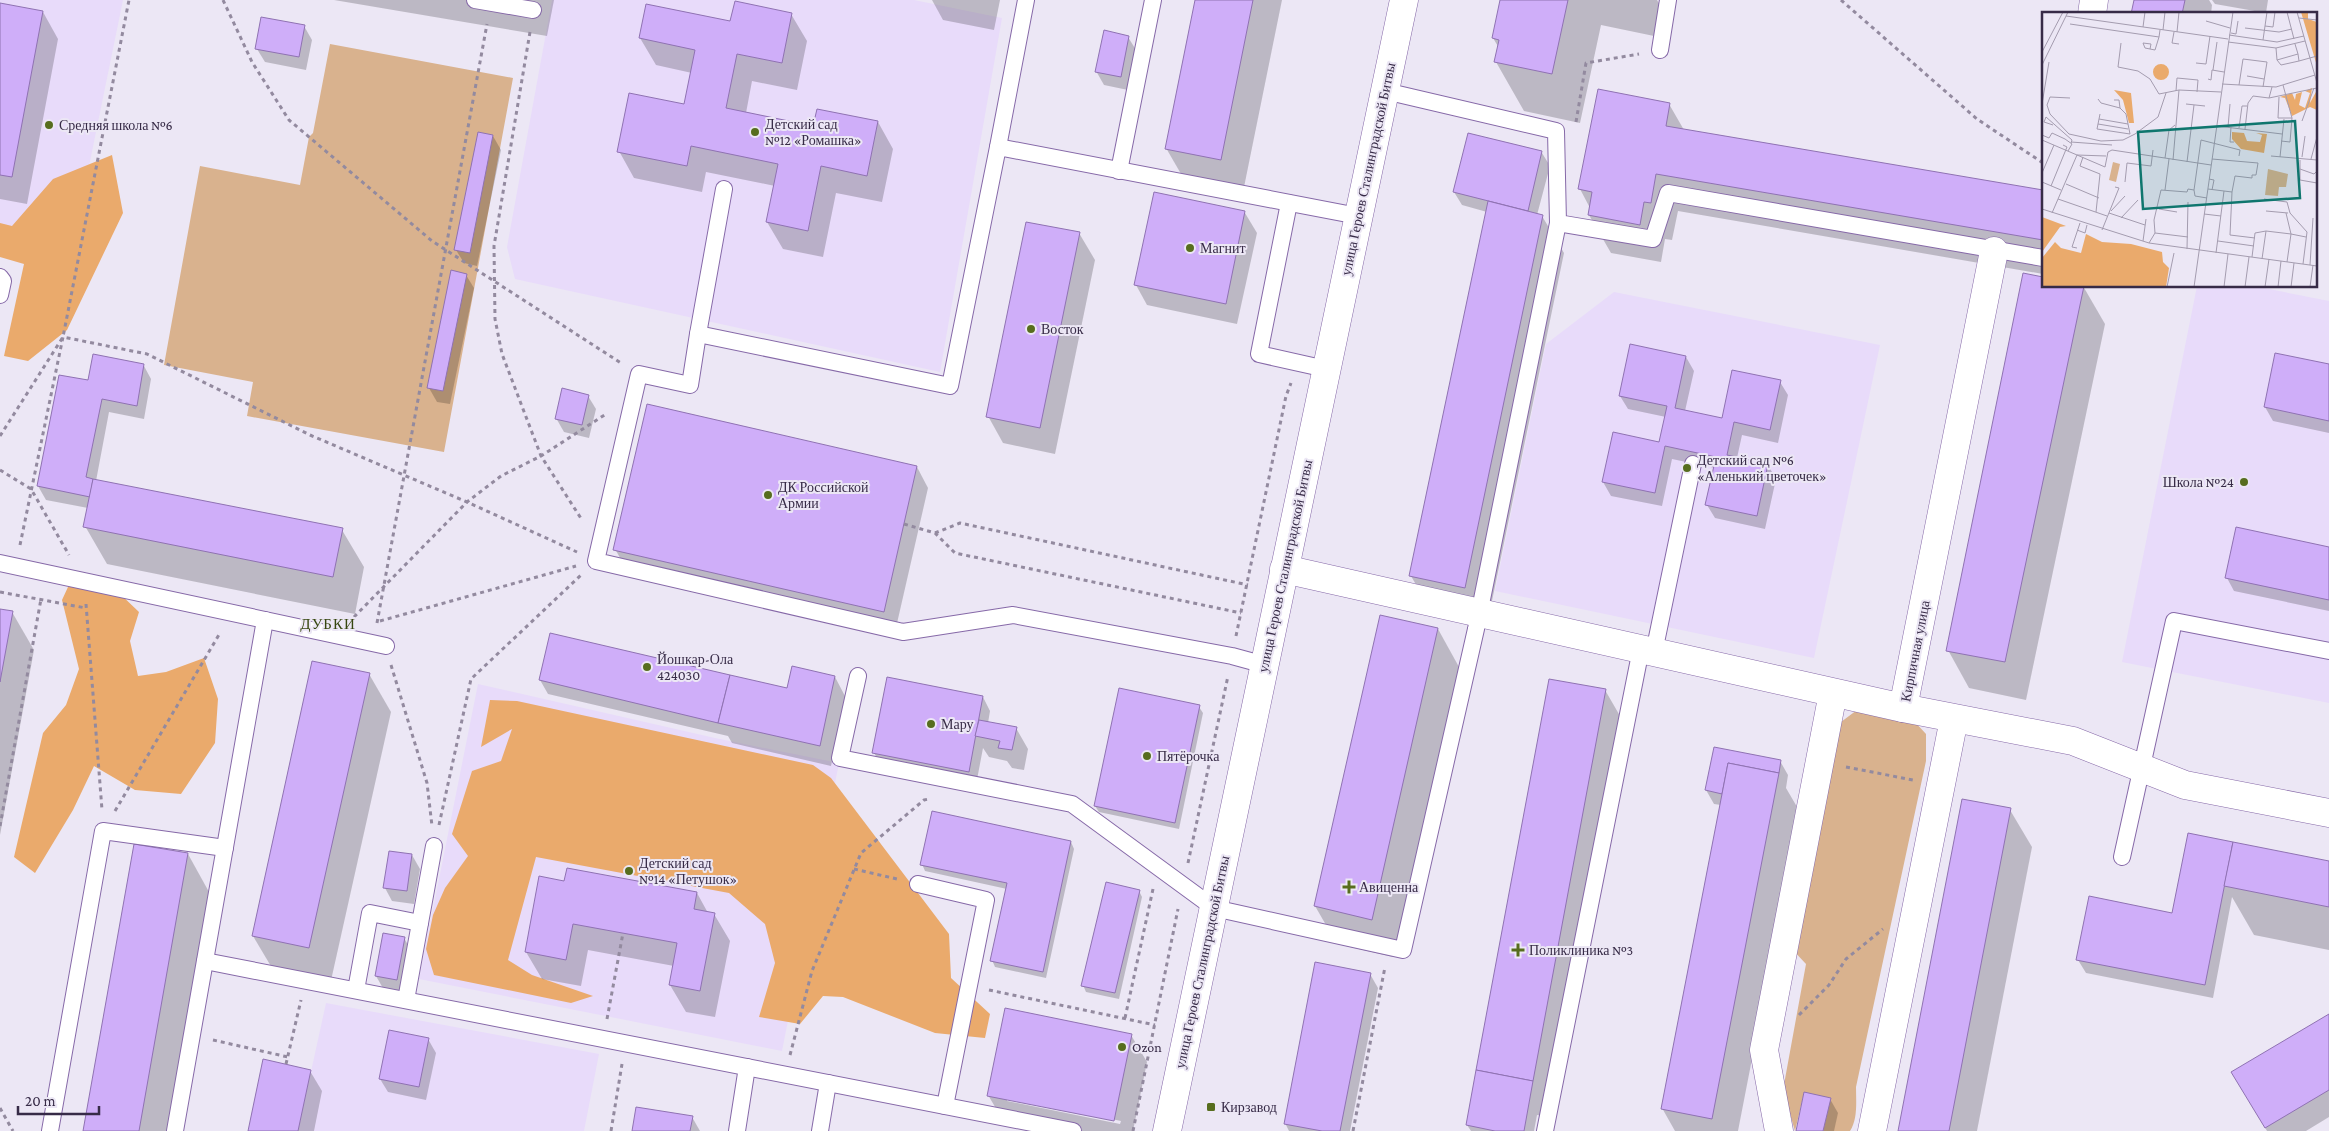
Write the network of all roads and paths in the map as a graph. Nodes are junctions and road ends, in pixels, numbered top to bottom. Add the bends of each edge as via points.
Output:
1 (129, 0) edge
2 (223, 0) edge
3 (1026, 0) edge
4 (1153, 0) edge
5 (1404, 0) edge
6 (1668, 0) edge
7 (1841, 0) edge
8 (483, 1) edge
9 (533, 10) joint
10 (1660, 50) joint
11 (1385, 91) junction
12 (1574, 129) dead end
13 (998, 147) junction
14 (2042, 162) edge
15 (1119, 171) junction
16 (724, 189) dead end
17 (1289, 203) junction
18 (1358, 216) junction
19 (1558, 223) junction
20 (445, 249) junction
21 (1994, 251) junction
22 (2042, 258) edge
23 (0, 277) edge
24 (495, 282) junction
25 (0, 295) edge
26 (698, 334) junction
27 (63, 337) junction
28 (1314, 366) junction
29 (639, 374) junction
30 (634, 396) junction
31 (0, 436) edge
32 (541, 456) junction
33 (1693, 464) dead end
34 (0, 470) edge
35 (404, 476) junction
36 (31, 489) junction
37 (468, 502) junction
38 (904, 524) dead end
39 (935, 533) junction
40 (596, 561) junction
41 (8, 564) edge
42 (1284, 569) junction
43 (84, 581) junction
44 (1247, 585) junction
45 (383, 586) junction
46 (1253, 586) dead end
47 (0, 592) edge
48 (41, 599) junction
49 (86, 608) junction
50 (232, 613) junction
51 (1241, 613) junction
52 (1480, 613) junction
53 (265, 620) junction
54 (377, 622) junction
55 (336, 636) junction
56 (379, 645) junction
57 (1647, 650) junction
58 (2329, 651) edge
59 (1232, 656) junction
60 (1264, 665) junction
61 (858, 676) dead end
62 (1833, 692) junction
63 (1903, 708) junction
64 (1954, 719) junction
65 (1820, 762) junction
66 (2141, 770) junction
67 (1941, 785) junction
68 (933, 798) dead end
69 (2329, 814) edge
70 (0, 826) edge
71 (103, 831) junction
72 (434, 846) junction
73 (225, 848) junction
74 (2122, 856) dead end
75 (1158, 867) junction
76 (854, 870) junction
77 (918, 884) joint
78 (1183, 885) junction
79 (1214, 908) junction
80 (1916, 910) junction
81 (420, 923) junction
82 (623, 933) dead end
83 (1389, 947) junction
84 (205, 961) junction
85 (306, 980) junction
86 (969, 986) junction
87 (356, 990) junction
88 (406, 1000) junction
89 (1125, 1018) junction
90 (1797, 1018) dead end
91 (606, 1022) dead end
92 (1155, 1025) junction
93 (192, 1036) junction
94 (626, 1044) junction
95 (288, 1057) junction
96 (286, 1064) dead end
97 (747, 1068) junction
98 (785, 1075) junction
99 (828, 1083) junction
100 (945, 1106) junction
101 (0, 1108) edge
102 (997, 1124) edge
103 (13, 1131) edge
104 (50, 1131) edge
105 (175, 1131) edge
106 (611, 1131) edge
107 (737, 1131) edge
108 (820, 1131) edge
109 (1073, 1131) edge
110 (1133, 1131) edge
111 (1167, 1131) edge
112 (1353, 1131) edge
113 (1544, 1131) edge
114 (1779, 1131) edge
115 (1872, 1131) edge

1 - 27 path
2 - 20 path via 252,62 289,120
3 - 13 lane
4 - 15 lane
5 - 11 street, улица Героев Сталинградской Битвы
6 - 10 lane
7 - 14 path via 1977,119
8 - 9 lane
8 - 20 path
9 - 24 path via 494,246
10 - 12 path via 1586,63
11 - 18 street, улица Героев Сталинградской Битвы
11 - 19 lane via 1556,131
13 - 15 lane
13 - 26 lane via 950,386
15 - 17 lane
16 - 26 lane
17 - 18 lane
17 - 28 lane via 1259,354
18 - 28 street, улица Героев Сталинградской Битвы
19 - 21 lane via 1653,239 1668,193
19 - 52 lane
20 - 24 path
20 - 35 path
21 - 22 lane
21 - 63 street, Кирпичная улица
23 - 25 lane via 3,281
24 - 29 path
24 - 32 path via 495,319 502,354
26 - 29 lane via 690,385
27 - 31 path
27 - 35 path via 147,354 310,436
27 - 36 path
28 - 42 street, улица Героев Сталинградской Битвы
28 - 44 path via 1286,396
29 - 30 lane
30 - 32 path
30 - 40 lane
32 - 37 path via 501,476
32 - 40 path via 582,519
33 - 57 lane
34 - 36 path
35 - 37 path
35 - 45 path
36 - 41 path
36 - 43 path
37 - 40 path
37 - 45 path via 423,550
38 - 39 path
39 - 44 path via 960,523
39 - 51 path via 955,553
40 - 54 path
40 - 59 lane via 903,632 1013,615
40 - 72 path via 471,678
41 - 43 lane
42 - 52 street
42 - 60 street, улица Героев Сталинградской Битвы
43 - 49 path
43 - 50 lane
44 - 46 path
44 - 51 path
45 - 54 path
45 - 55 path
47 - 48 path
48 - 49 path
48 - 70 path
49 - 71 path
50 - 53 lane
50 - 71 path
51 - 59 path
52 - 57 street
52 - 83 lane via 1403,950
53 - 55 lane
53 - 73 lane
54 - 55 path
54 - 56 path
55 - 56 lane
56 - 72 path via 427,783
57 - 62 street
57 - 113 lane
58 - 66 lane via 2174,621
59 - 60 lane
59 - 78 path
60 - 79 street, улица Героев Сталинградской Битвы
61 - 75 lane via 840,758 1072,804
62 - 63 street
62 - 65 street
63 - 64 street, Кирпичная улица
64 - 66 street, Кирпичная улица via 2072,742
64 - 67 street
65 - 67 path
65 - 114 street via 1764,1050
66 - 69 street, Кирпичная улица via 2185,785
66 - 74 lane
67 - 80 street
68 - 76 path via 924,800 861,853
71 - 73 lane
71 - 104 lane
72 - 81 lane
73 - 84 lane
75 - 78 lane
75 - 89 path
76 - 77 path
76 - 98 path via 812,971
77 - 86 lane via 986,900
78 - 79 lane
78 - 92 path
79 - 83 lane
79 - 111 street, улица Героев Сталинградской Битвы
80 - 90 path via 1874,934 1846,959 1829,985
80 - 115 street
81 - 87 lane via 370,913
81 - 88 lane
82 - 91 path
83 - 112 path
84 - 85 lane
84 - 93 lane
85 - 87 lane
85 - 95 path
86 - 89 path
86 - 100 lane
87 - 88 lane
88 - 94 lane
89 - 92 path
92 - 110 path
93 - 95 path
93 - 105 lane
94 - 97 lane
94 - 106 path
95 - 96 path
97 - 98 lane
97 - 107 lane
98 - 99 lane
99 - 100 lane
99 - 108 lane
100 - 102 lane
101 - 103 path
102 - 109 lane

